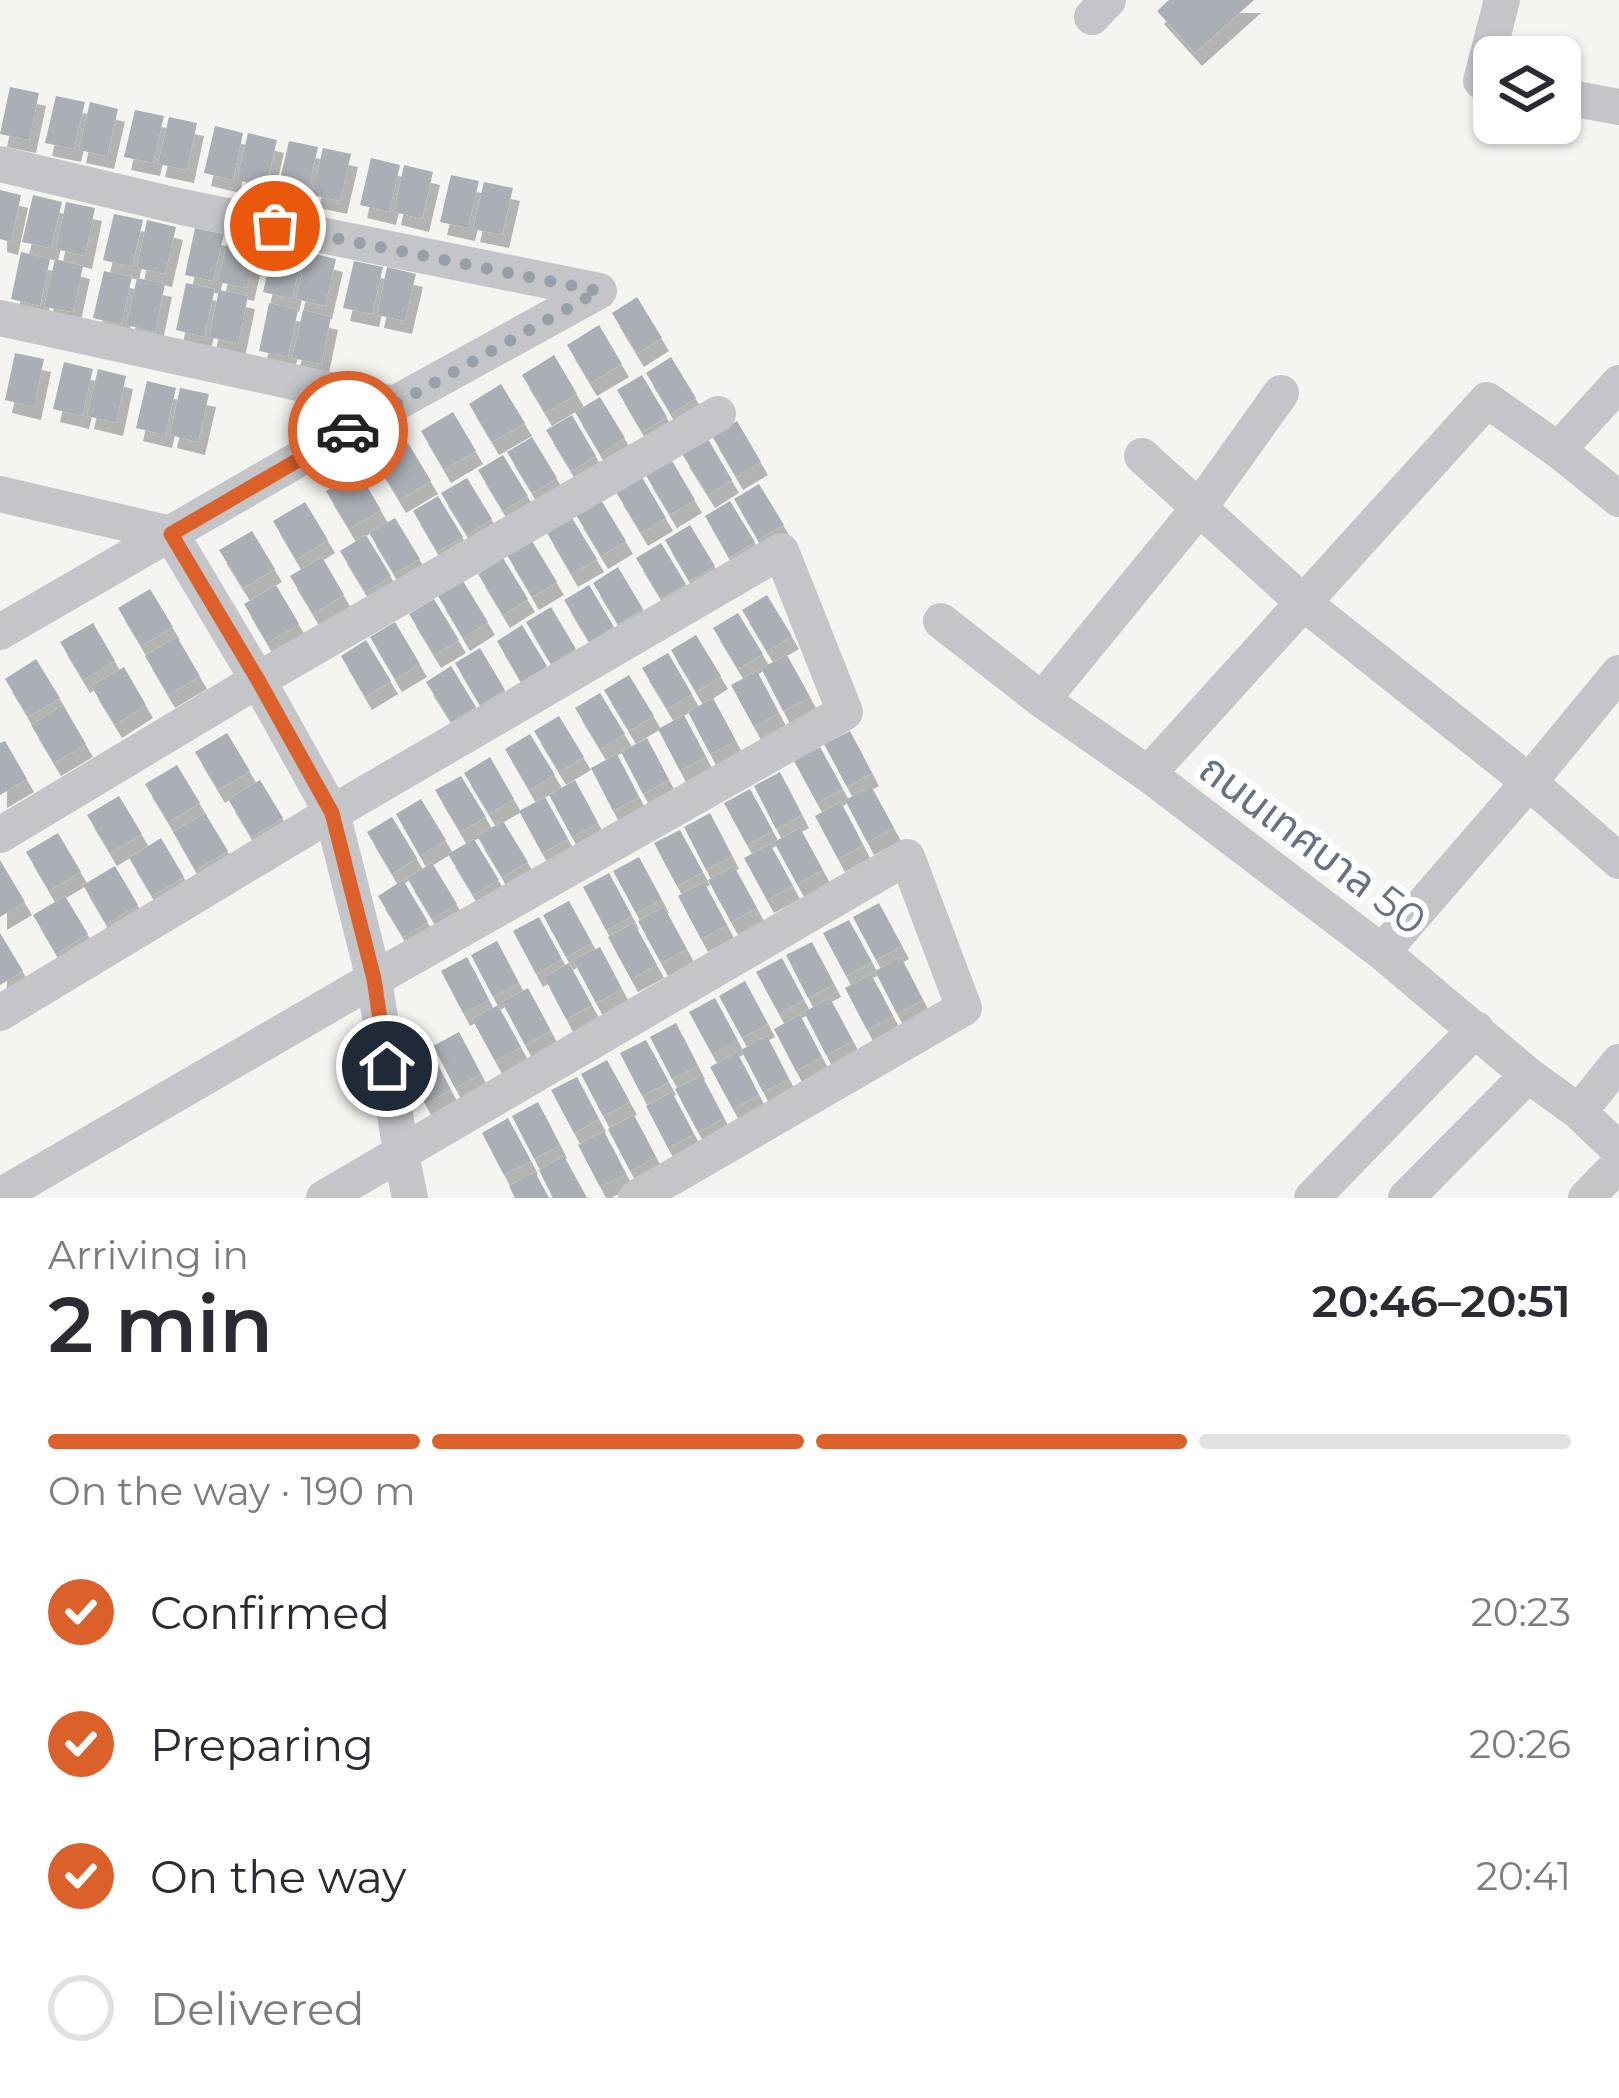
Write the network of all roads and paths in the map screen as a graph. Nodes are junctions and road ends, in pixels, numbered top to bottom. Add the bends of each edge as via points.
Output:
1 (1502, 0) edge
2 (1492, 36) edge
3 (1581, 100) edge
4 (1619, 106) edge
5 (0, 164) edge
6 (0, 318) edge
7 (1619, 383) edge
8 (1281, 393) dead end
9 (394, 404) junction
10 (718, 414) dead end
11 (1558, 450) junction
12 (1142, 456) dead end
13 (0, 494) edge
14 (1619, 499) edge
15 (1199, 508) junction
16 (171, 534) junction
17 (1305, 604) junction
18 (941, 622) dead end
19 (0, 632) edge
20 (1619, 673) edge
21 (258, 680) junction
22 (1042, 700) junction
23 (1148, 774) junction
24 (1529, 782) junction
25 (332, 813) junction
26 (0, 835) edge
27 (1619, 861) edge
28 (1382, 952) junction
29 (374, 979) junction
30 (0, 1013) edge
31 (1476, 1029) junction
32 (1619, 1062) edge
33 (1528, 1075) junction
34 (1579, 1112) junction
35 (1619, 1150) edge
36 (400, 1153) junction
37 (1619, 1164) edge
38 (0, 1196) edge
39 (324, 1198) edge
40 (410, 1198) edge
41 (636, 1198) edge
42 (1312, 1198) edge
43 (1406, 1198) edge
44 (1586, 1198) edge

1 - 2 street
3 - 4 street
5 - 9 street via 599,291
6 - 9 street
7 - 11 street
8 - 15 street
9 - 16 street
10 - 21 street
11 - 14 street
11 - 17 street via 1487,400
12 - 15 street
13 - 16 street
15 - 17 street
15 - 22 street
16 - 19 street
16 - 21 street
17 - 23 street
17 - 24 street
18 - 22 street, ถนนเทศบาล 50
20 - 24 street
21 - 25 street
21 - 26 street
22 - 23 street, ถนนเทศบาล 50
23 - 28 street, ถนนเทศบาล 50
24 - 27 street
24 - 28 street
25 - 29 street
25 - 29 street via 782,551 845,712
25 - 30 street
28 - 31 street, ถนนเทศบาล 50
29 - 36 street
29 - 38 street
31 - 33 street, ถนนเทศบาล 50
31 - 42 street
32 - 34 street
33 - 34 street, ถนนเทศบาล 50
33 - 43 street
34 - 35 street, ถนนเทศบาล 50
36 - 39 street
36 - 40 street
36 - 41 street via 907,856 964,1008
37 - 44 street

